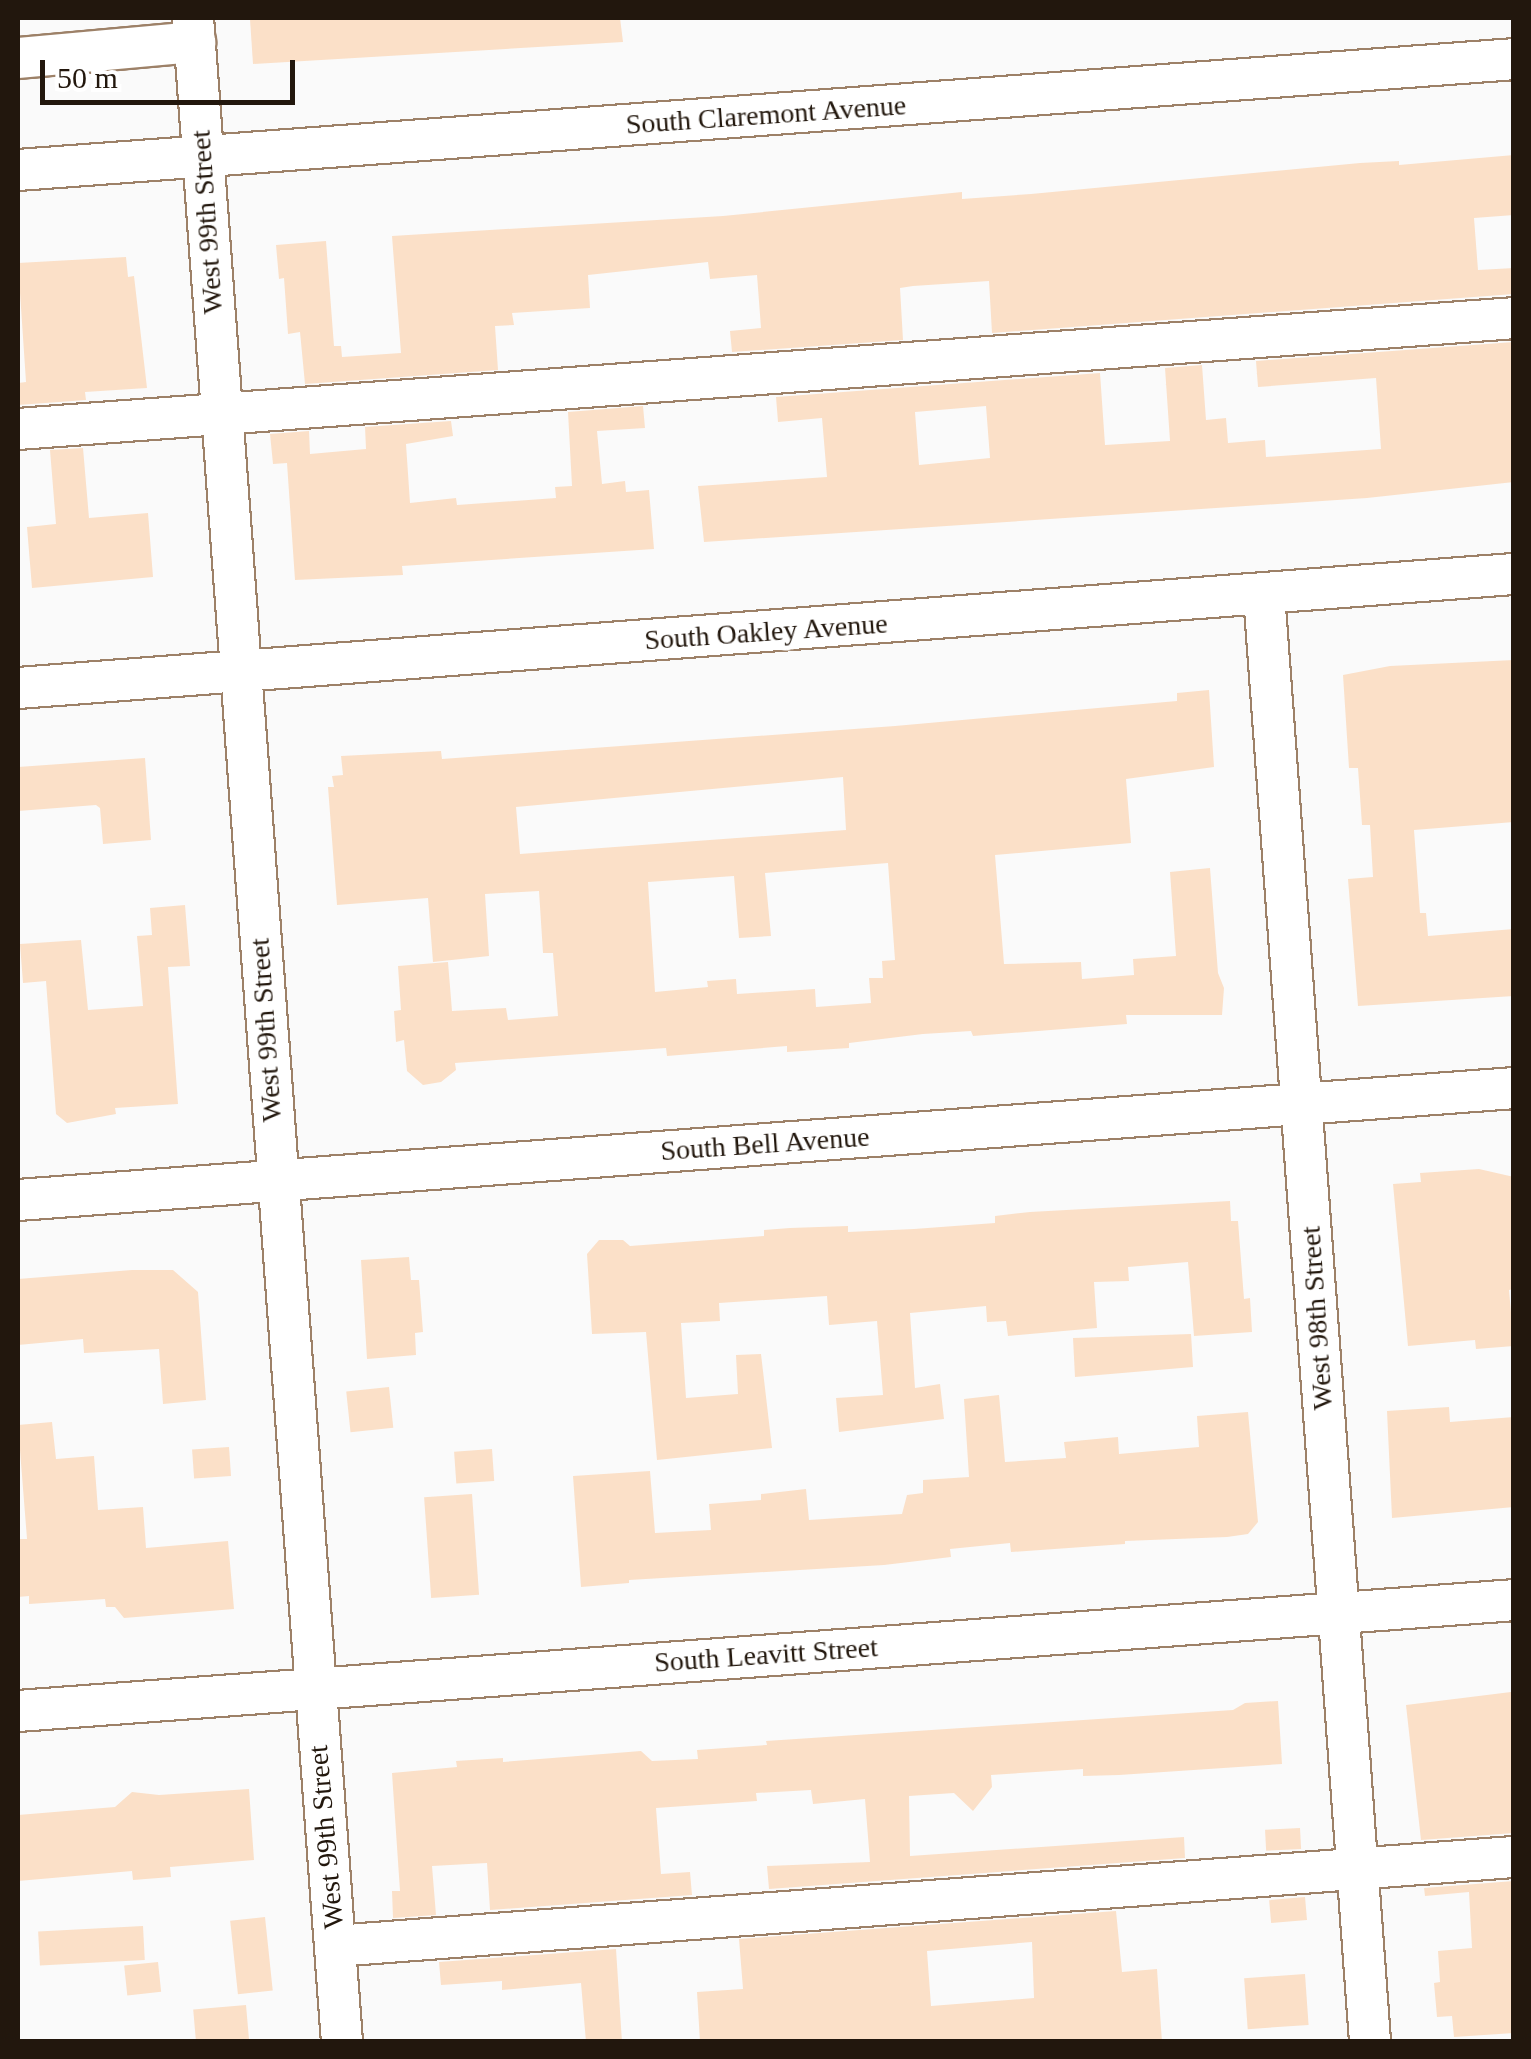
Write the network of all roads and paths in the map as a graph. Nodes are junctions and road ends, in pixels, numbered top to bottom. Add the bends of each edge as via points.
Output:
1 (194, 30) edge
2 (18, 58) edge
3 (1514, 59) edge
4 (202, 157) junction
5 (18, 170) edge
6 (1514, 318) edge
7 (221, 414) junction
8 (18, 429) edge
9 (1514, 574) edge
10 (1264, 594) junction
11 (240, 671) junction
12 (18, 688) edge
13 (1514, 1088) edge
14 (1302, 1104) junction
15 (277, 1180) junction
16 (18, 1200) edge
17 (1514, 1600) edge
18 (1338, 1613) junction
19 (314, 1689) junction
20 (18, 1711) edge
21 (1514, 1857) edge
22 (1357, 1869) junction
23 (335, 1946) junction
24 (342, 2042) edge
25 (1370, 2042) edge

1 - 2 street
1 - 4 street, West 99th Street
3 - 4 street, South Claremont Avenue
4 - 5 street, South Claremont Avenue
4 - 7 street, West 99th Street
6 - 7 street
7 - 8 street
7 - 11 street, West 99th Street
9 - 10 street, South Oakley Avenue
10 - 11 street, South Oakley Avenue
10 - 14 street, West 98th Street
11 - 12 street, South Oakley Avenue
11 - 15 street, West 99th Street
13 - 14 street, South Bell Avenue
14 - 15 street, South Bell Avenue
14 - 18 street, West 98th Street
15 - 16 street, South Bell Avenue
15 - 19 street, West 99th Street
17 - 18 street, South Leavitt Street
18 - 19 street, South Leavitt Street
18 - 22 street, West 98th Street
19 - 20 street, South Leavitt Street
19 - 23 street, West 99th Street
21 - 22 street
22 - 23 street
22 - 25 street, West 98th Street
23 - 24 street, West 99th Street

